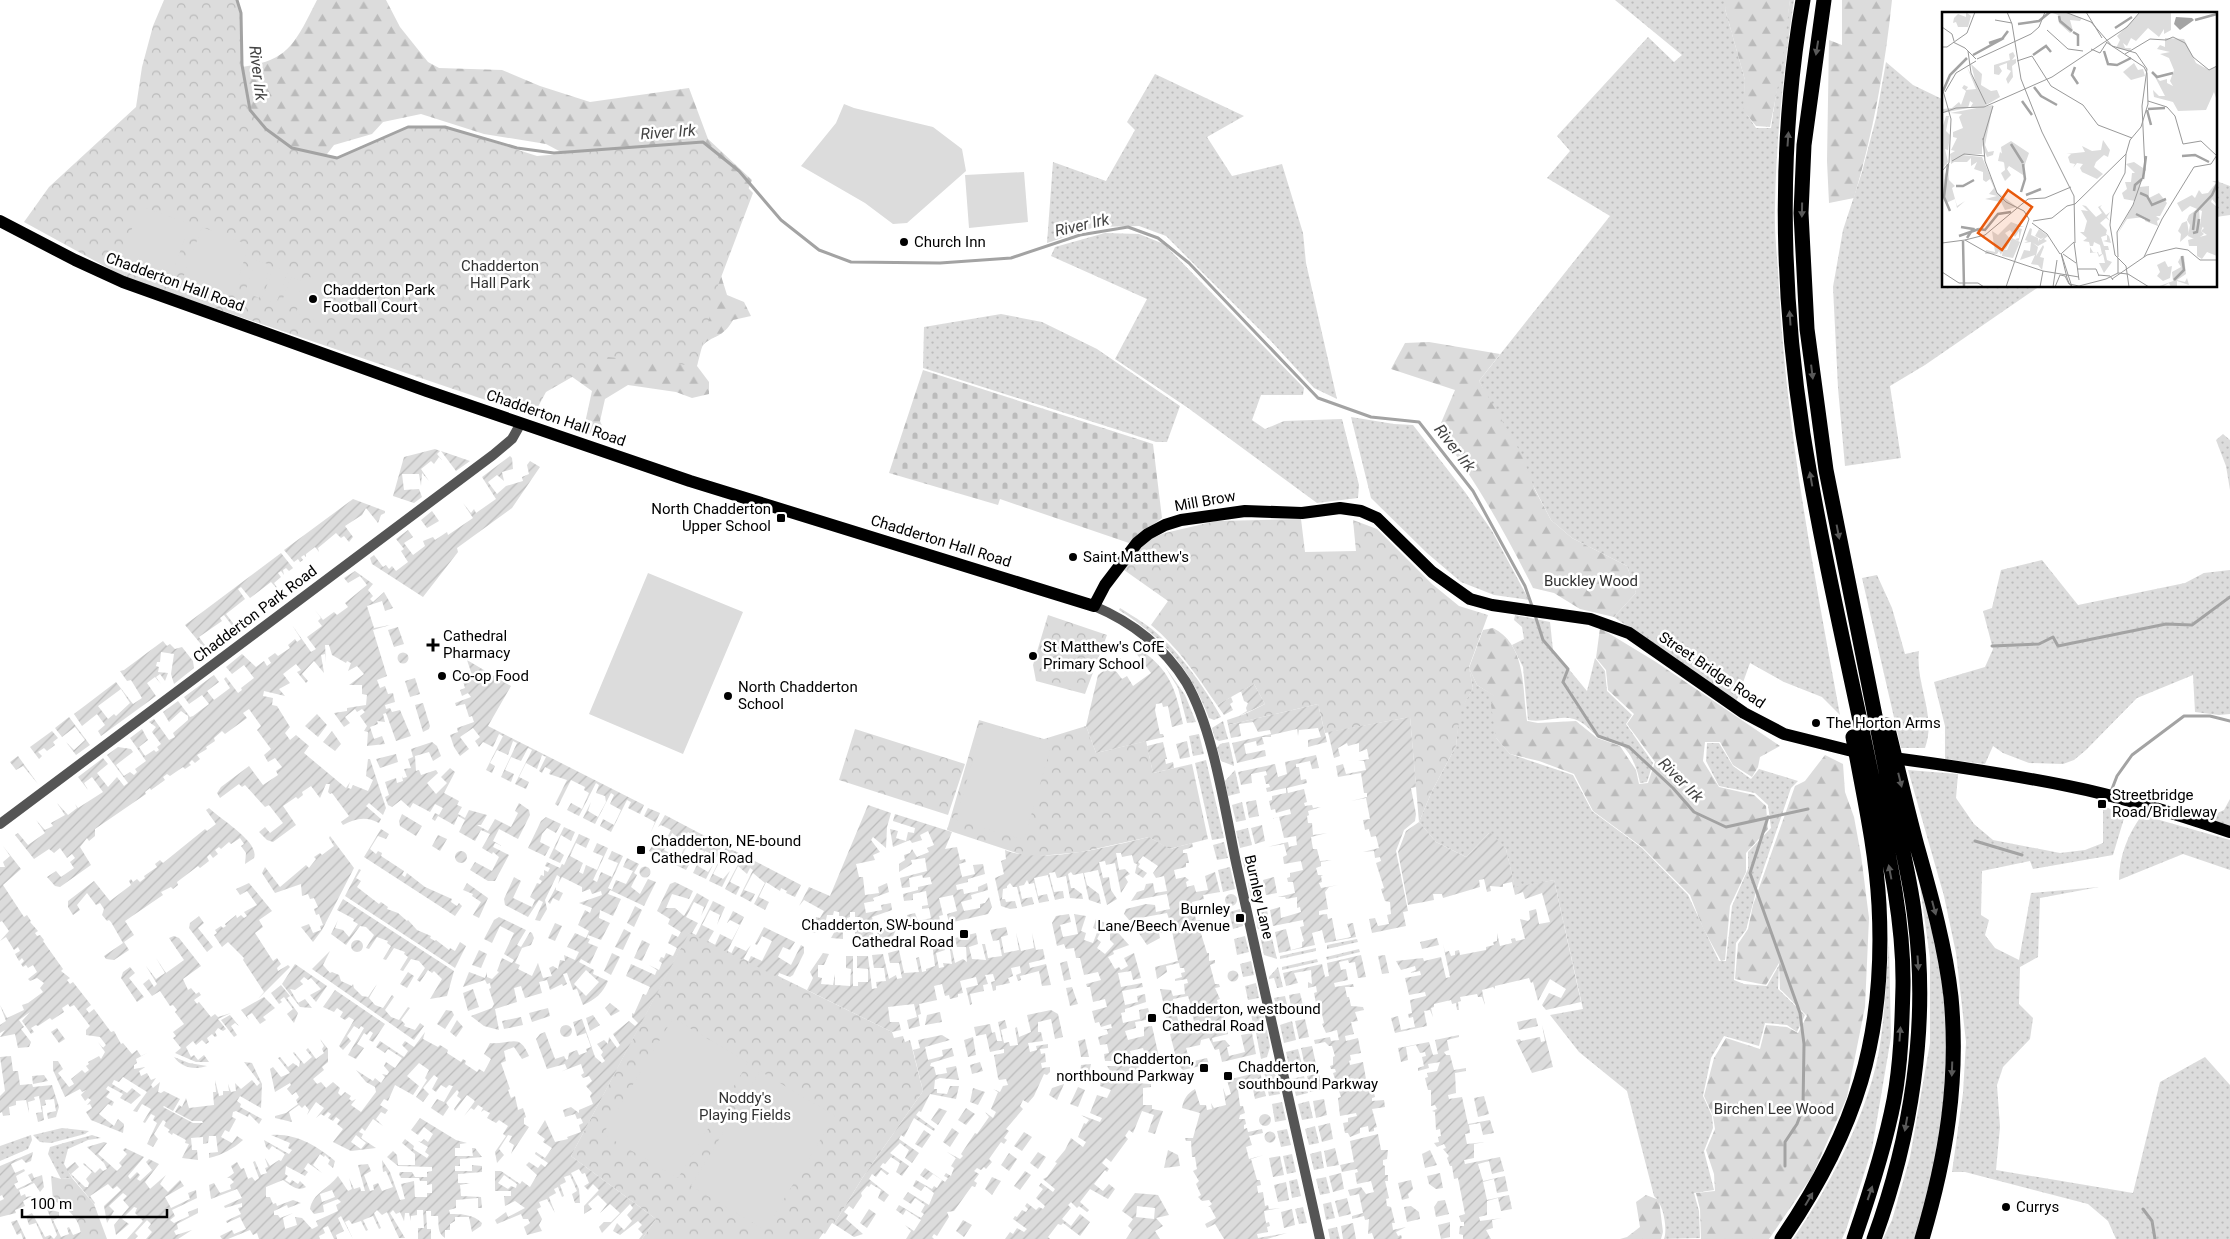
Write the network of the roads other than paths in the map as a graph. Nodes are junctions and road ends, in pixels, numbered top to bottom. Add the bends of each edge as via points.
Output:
1 (1803, 0) edge
2 (1824, 0) edge
3 (0, 222) edge
4 (521, 423) junction
5 (1361, 511) joint
6 (1094, 606) junction
7 (1872, 808) junction
8 (1901, 811) junction
9 (0, 824) edge
10 (2230, 832) edge
11 (1320, 1239) edge
12 (1782, 1239) edge
13 (1854, 1239) edge
14 (1874, 1239) edge
15 (1922, 1239) edge

7 -> 1 highway via 1844,665 1794,369 1787,273 1786,178 1792,86
2 -> 8 highway via 1804,145 1802,214 1807,329 1816,409 1849,580
3 - 4 main road, Chadderton Hall Road via 124,282
4 - 6 main road, Chadderton Hall Road via 690,481
4 - 9 street, Chadderton Park Road via 517,433 499,451
5 - 6 main road, Mill Brow via 1340,508 1302,513 1244,511 1164,525 1137,543
5 - 10 main road, Street Bridge Road via 1377,518 1432,572 1470,599 1590,618 1629,633 1736,709 1784,734 1848,751 2069,786
6 - 11 street, Burnley Lane via 1126,622 1163,652 1185,682 1201,716
12 -> 7 highway via 1807,1203 1840,1140 1865,1071 1876,1015 1880,957
13 -> 7 highway via 1875,1179 1894,1098 1903,984 1895,897
8 -> 14 highway via 1916,920 1918,1040 1902,1145
8 -> 15 highway via 1941,934 1951,997 1951,1104 1939,1180

